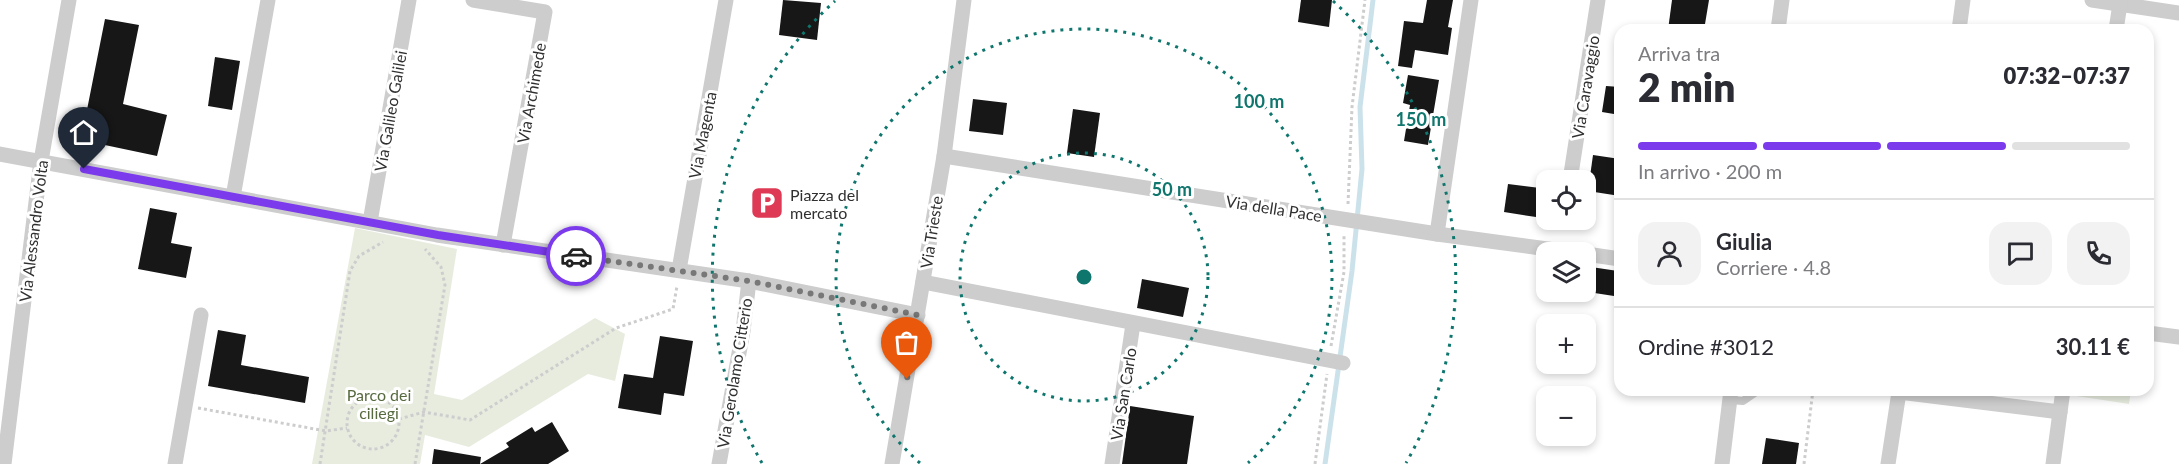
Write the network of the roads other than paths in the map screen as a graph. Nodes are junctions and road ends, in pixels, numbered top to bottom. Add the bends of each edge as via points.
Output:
1 (69, 0) edge
2 (268, 0) edge
3 (409, 0) edge
4 (473, 0) edge
5 (726, 0) edge
6 (964, 0) edge
7 (1471, 0) edge
8 (1598, 0) edge
9 (1782, 0) edge
10 (1963, 0) edge
11 (2092, 0) edge
12 (2120, 4) junction
13 (2179, 13) edge
14 (1779, 24) edge
15 (1960, 24) edge
16 (2117, 24) edge
17 (0, 154) edge
18 (944, 156) junction
19 (41, 161) junction
20 (1572, 170) edge
21 (233, 197) junction
22 (370, 222) junction
23 (1437, 234) junction
24 (503, 245) junction
25 (1536, 247) edge
26 (1596, 255) edge
27 (1614, 258) edge
28 (678, 270) junction
29 (749, 281) junction
30 (923, 282) junction
31 (201, 315) dead end
32 (918, 315) junction
33 (1133, 324) junction
34 (2154, 334) edge
35 (2179, 338) edge
36 (1338, 362) dead end
37 (1730, 396) edge
38 (1732, 396) edge
39 (1750, 396) edge
40 (1898, 396) edge
41 (1931, 396) edge
42 (2062, 396) edge
43 (2060, 412) junction
44 (4, 464) edge
45 (175, 464) edge
46 (719, 464) edge
47 (892, 464) edge
48 (1112, 464) edge
49 (1722, 464) edge
50 (1888, 464) edge
51 (2053, 464) edge

1 - 19 street, Via Alessandro Volta
2 - 21 street
3 - 22 street, Via Galileo Galilei
4 - 24 street, Via Archimede via 545,12
5 - 28 street, Via Magenta
6 - 18 street, Via Trieste
7 - 23 street
8 - 20 street, Via Caravaggio
9 - 14 street
10 - 15 street
11 - 12 street
12 - 13 street
12 - 16 street
17 - 19 street
18 - 23 street, Via della Pace
18 - 30 street, Via Trieste
19 - 21 street
19 - 44 street, Via Alessandro Volta
21 - 22 street
22 - 24 street
23 - 25 street, Via della Pace
24 - 28 street
26 - 27 street
28 - 29 street
29 - 32 street
29 - 46 street, Via Gerolamo Citterio
30 - 32 street, Via Trieste
30 - 33 street
31 - 45 street
32 - 47 street, Via Trieste
33 - 36 street
33 - 48 street, Via San Carlo
34 - 35 street
37 - 49 street
38 - 39 lane via 1743,401
40 - 50 street
41 - 43 street
42 - 43 street
43 - 51 street

